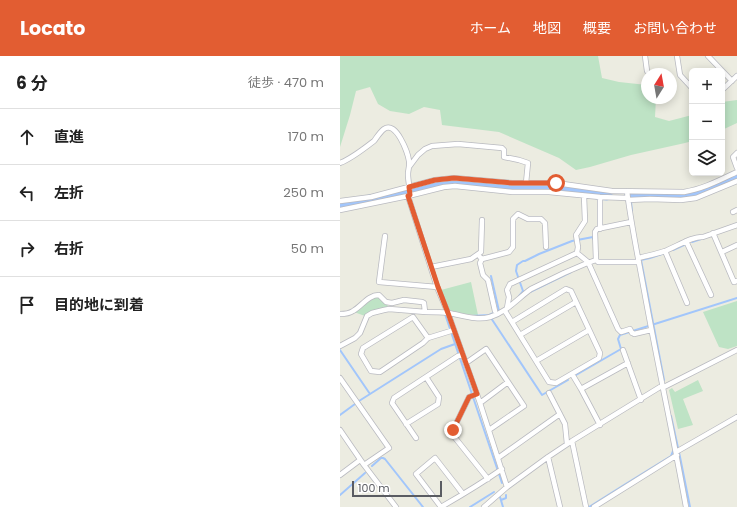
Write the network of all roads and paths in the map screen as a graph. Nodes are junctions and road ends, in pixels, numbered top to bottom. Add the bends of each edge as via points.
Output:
1 (645, 56) edge
2 (677, 56) edge
3 (708, 56) edge
4 (647, 68) edge
5 (737, 76) edge
6 (732, 81) junction
7 (689, 85) edge
8 (725, 87) edge
9 (737, 153) edge
10 (340, 163) edge
11 (409, 167) junction
12 (736, 175) edge
13 (526, 183) junction
14 (409, 187) junction
15 (610, 191) junction
16 (627, 191) junction
17 (409, 196) junction
18 (584, 196) junction
19 (600, 198) junction
20 (610, 198) junction
21 (628, 199) junction
22 (340, 201) edge
23 (340, 210) edge
24 (482, 220) dead end
25 (631, 222) junction
26 (737, 225) edge
27 (600, 229) junction
28 (713, 233) junction
29 (385, 236) dead end
30 (686, 241) junction
31 (737, 245) edge
32 (546, 247) dead end
33 (666, 252) junction
34 (722, 252) junction
35 (576, 253) junction
36 (477, 255) junction
37 (639, 258) junction
38 (482, 259) junction
39 (596, 260) junction
40 (589, 264) junction
41 (431, 267) junction
42 (737, 281) edge
43 (438, 287) junction
44 (710, 295) dead end
45 (576, 302) junction
46 (687, 303) dead end
47 (507, 308) junction
48 (407, 311) junction
49 (495, 311) dead end
50 (425, 312) junction
51 (448, 313) junction
52 (340, 314) edge
53 (413, 317) junction
54 (512, 322) junction
55 (650, 327) junction
56 (452, 330) junction
57 (589, 330) junction
58 (520, 335) junction
59 (428, 338) junction
60 (340, 346) edge
61 (623, 350) dead end
62 (737, 350) edge
63 (460, 356) junction
64 (536, 361) junction
65 (466, 363) junction
66 (628, 363) junction
67 (572, 374) junction
68 (426, 377) junction
69 (340, 378) edge
70 (508, 382) junction
71 (662, 387) junction
72 (581, 389) junction
73 (549, 393) dead end
74 (474, 395) junction
75 (641, 400) junction
76 (480, 403) junction
77 (560, 414) junction
78 (737, 417) edge
79 (406, 424) junction
80 (600, 425) junction
81 (489, 430) junction
82 (341, 433) edge
83 (416, 438) dead end
84 (569, 442) junction
85 (677, 452) junction
86 (548, 456) junction
87 (498, 458) junction
88 (360, 460) junction
89 (364, 465) junction
90 (500, 471) junction
91 (340, 475) edge
92 (488, 479) junction
93 (507, 487) junction
94 (463, 494) junction
95 (396, 507) edge
96 (484, 507) edge
97 (560, 507) edge
98 (586, 507) edge
99 (594, 507) edge
100 (686, 507) edge

1 - 4 street
2 - 7 street via 680,75
3 - 6 street
5 - 6 street
6 - 8 street
9 - 12 street via 733,157
10 - 11 street via 364,149 384,129 393,128 405,147
11 - 13 street via 425,149 432,146 458,144 502,148 504,157 528,163
11 - 14 street
12 - 16 street via 689,191
12 - 21 street via 696,198
13 - 14 street via 454,178
13 - 15 street via 556,183
14 - 17 street
14 - 22 street via 371,197
15 - 16 street
15 - 20 street
16 - 21 street
17 - 18 street via 455,186 512,192 559,192
17 - 23 street
17 - 41 street
18 - 19 street
18 - 35 street via 585,221 576,235
19 - 20 street
19 - 27 street
20 - 21 street
21 - 25 street
24 - 36 street via 482,252
25 - 27 street
25 - 37 street
26 - 28 street
27 - 39 street via 594,232
28 - 30 street
28 - 34 street
29 - 43 street via 379,282
30 - 33 street
30 - 44 street
31 - 34 street
32 - 38 street via 545,223 518,214 513,219 513,246 509,252
33 - 37 street
33 - 46 street
34 - 42 street via 734,282
35 - 40 street
35 - 47 street via 510,284 507,290
36 - 38 street
36 - 41 street via 471,259
37 - 39 street via 598,262
37 - 55 street
38 - 49 street via 480,263 483,275 488,280
39 - 40 street
40 - 47 street via 531,289
40 - 55 street via 618,329 621,332 630,329 634,334
41 - 43 street
43 - 51 street
45 - 54 street via 571,291 566,289
45 - 57 street
45 - 58 street
47 - 51 street via 491,317 482,318
47 - 54 street
48 - 50 street
48 - 53 street
48 - 60 street via 384,310 372,313 367,316 360,333
50 - 51 street
50 - 52 street via 422,302 404,300 392,303 386,302 379,295 374,295 354,311
51 - 56 street
53 - 59 street
53 - 59 street via 363,348 361,354 371,370 380,372
54 - 58 street
55 - 71 street
56 - 59 street
56 - 63 street
57 - 64 street
57 - 67 street via 600,353 599,358
58 - 64 street
61 - 66 street
62 - 71 street
63 - 65 street
63 - 68 street
64 - 67 street via 549,382 556,383
65 - 70 street via 486,349
65 - 74 street
66 - 72 street
66 - 75 street
67 - 72 street
68 - 79 street via 439,397 438,404
68 - 79 street via 394,398 392,403
69 - 89 street via 389,448
70 - 76 street
70 - 81 street via 524,406
71 - 75 street
71 - 85 street
72 - 80 street
73 - 77 street
74 - 76 street
74 - 92 street via 469,397 452,434
75 - 80 street
76 - 81 street
77 - 84 street
77 - 87 street
78 - 85 street
79 - 83 street
80 - 84 street
81 - 87 street
82 - 88 street
84 - 86 street
84 - 98 street
85 - 99 street
85 - 100 street
86 - 93 street
86 - 97 street
87 - 90 street
88 - 89 street
88 - 91 street
89 - 95 street
90 - 92 street
90 - 93 street
92 - 94 street
93 - 96 street
94 - 94 street via 441,507 416,474 435,458

